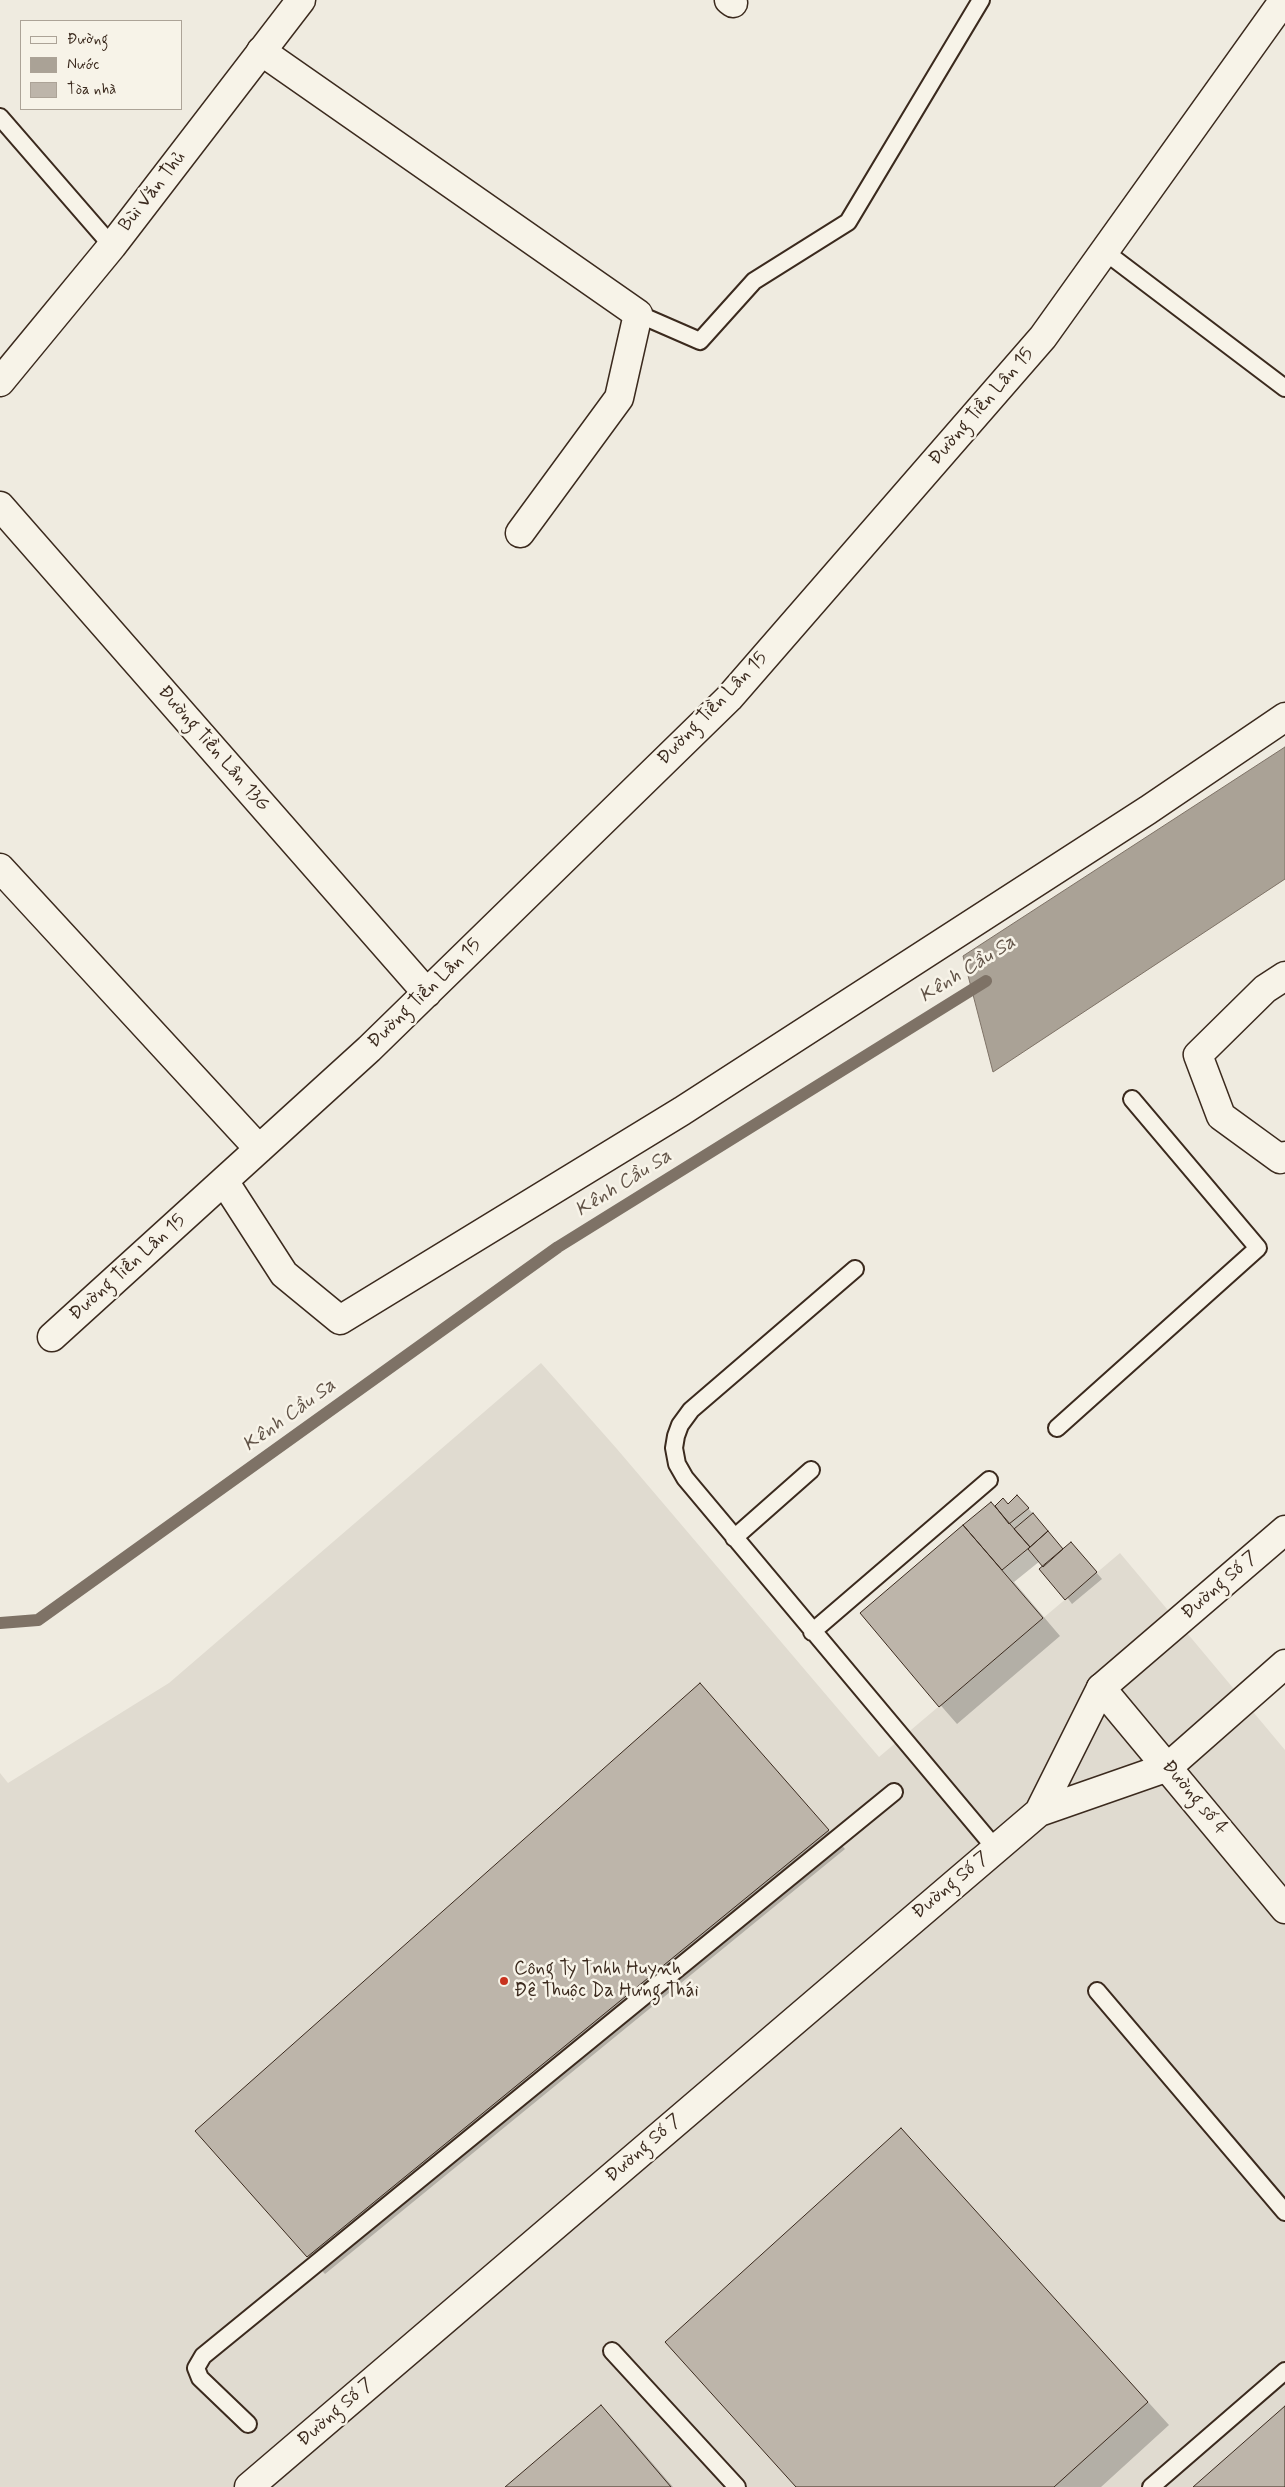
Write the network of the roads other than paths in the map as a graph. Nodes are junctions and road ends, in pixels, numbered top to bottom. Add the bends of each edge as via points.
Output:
1 (301, 0) edge
2 (981, 0) edge
3 (1284, 0) edge
4 (261, 51) junction
5 (0, 117) edge
6 (112, 246) junction
7 (1104, 251) junction
8 (638, 314) junction
9 (0, 382) edge
10 (1285, 388) edge
11 (0, 506) edge
12 (520, 533) dead end
13 (1285, 717) edge
14 (0, 868) edge
15 (1285, 976) edge
16 (427, 993) junction
17 (1132, 1099) dead end
18 (259, 1149) junction
19 (1285, 1156) edge
20 (224, 1181) junction
21 (855, 1269) dead end
22 (52, 1337) dead end
23 (1057, 1428) dead end
24 (811, 1470) dead end
25 (989, 1480) dead end
26 (1285, 1530) edge
27 (734, 1538) junction
28 (812, 1632) junction
29 (1285, 1664) edge
30 (1101, 1688) junction
31 (1168, 1767) junction
32 (894, 1792) dead end
33 (1039, 1812) junction
34 (996, 1849) junction
35 (1285, 1909) edge
36 (1097, 1990) dead end
37 (1285, 2212) edge
38 (612, 2351) dead end
39 (1285, 2371) edge
40 (248, 2424) dead end
41 (249, 2487) edge
42 (737, 2487) edge
43 (1151, 2487) edge

1 - 4 street, Bùi Văn Thủ
2 - 8 lane via 848,222 754,281 700,341
3 - 7 street, Đường Tiền Lân 15
4 - 6 street, Bùi Văn Thủ
4 - 8 street
5 - 6 lane
6 - 9 street, Bùi Văn Thủ
7 - 10 lane
7 - 16 street, Đường Tiền Lân 15 via 1043,337 729,698
8 - 12 street via 618,398
11 - 16 street, Đường Tiền Lân 13G
13 - 20 street via 1148,810 682,1111 340,1320 284,1274
14 - 18 street
15 - 19 street via 1265,989 1198,1055 1221,1116 1280,1159
16 - 18 street, Đường Tiền Lân 15
17 - 23 lane via 1258,1248
18 - 20 street, Đường Tiền Lân 15
20 - 22 street, Đường Tiền Lân 15
21 - 27 lane via 691,1410 680,1425 674,1448 677,1464 684,1478
24 - 27 lane
25 - 28 lane
26 - 30 street, Đường Số 7
27 - 28 lane
28 - 34 lane
29 - 31 street, Đường Số 7
30 - 31 street, Đường số 4
30 - 33 street, Đường Số 7
31 - 33 street, Đường Số 7
31 - 35 street, Đường số 4
32 - 40 lane via 203,2356 196,2368 200,2378
33 - 34 street, Đường Số 7
34 - 41 street, Đường Số 7
36 - 37 lane
38 - 42 lane
39 - 43 lane

